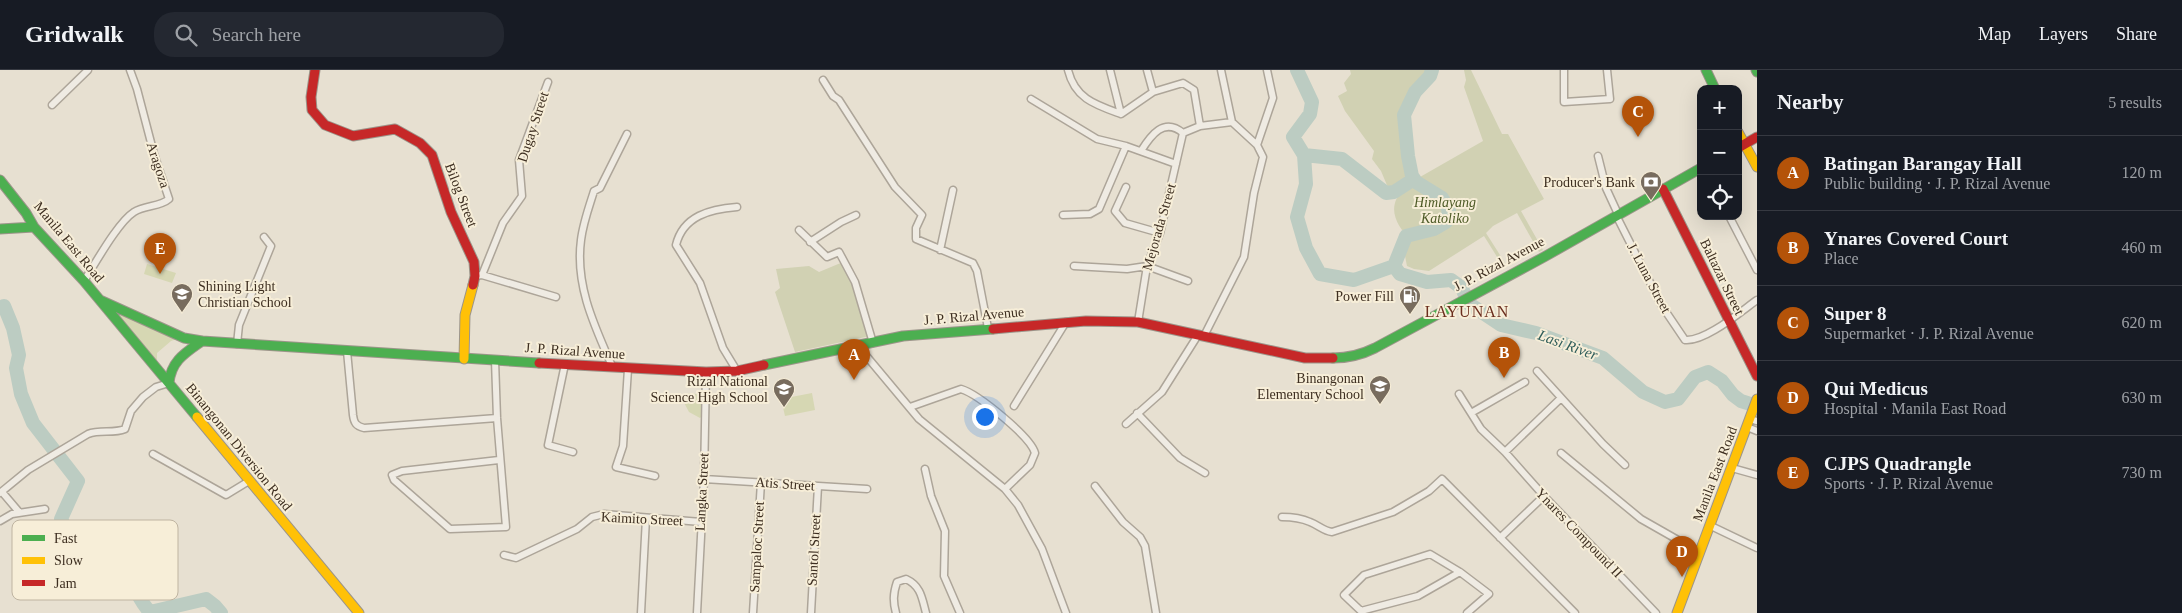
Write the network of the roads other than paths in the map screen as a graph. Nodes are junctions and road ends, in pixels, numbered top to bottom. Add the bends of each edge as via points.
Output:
1 (88, 70) edge
2 (130, 70) edge
3 (315, 70) edge
4 (1068, 70) edge
5 (1110, 70) edge
6 (1148, 70) edge
7 (1221, 70) edge
8 (1267, 70) edge
9 (1564, 70) edge
10 (1607, 70) edge
11 (1706, 70) edge
12 (823, 80) dead end
13 (548, 82) dead end
14 (1713, 85) edge
15 (1153, 92) junction
16 (1031, 99) dead end
17 (52, 105) dead end
18 (1121, 114) junction
19 (1232, 122) junction
20 (1200, 126) junction
21 (1183, 133) junction
22 (627, 134) dead end
23 (1757, 137) edge
24 (1257, 145) junction
25 (1742, 145) edge
26 (1126, 146) junction
27 (1742, 147) edge
28 (1141, 151) junction
29 (1598, 156) dead end
30 (1176, 164) junction
31 (1757, 167) edge
32 (1697, 170) edge
33 (0, 180) edge
34 (1126, 187) dead end
35 (1663, 189) junction
36 (953, 190) dead end
37 (736, 207) dead end
38 (1063, 214) dead end
39 (1617, 215) junction
40 (856, 216) dead end
41 (1731, 220) edge
42 (34, 227) junction
43 (0, 229) edge
44 (798, 230) dead end
45 (1160, 233) junction
46 (264, 237) dead end
47 (810, 242) junction
48 (940, 250) junction
49 (1074, 266) dead end
50 (1147, 266) junction
51 (1757, 270) edge
52 (478, 276) junction
53 (84, 281) junction
54 (1188, 281) dead end
55 (556, 297) dead end
56 (98, 299) junction
57 (1757, 300) edge
58 (1728, 321) junction
59 (1066, 322) junction
60 (1138, 322) junction
61 (988, 328) junction
62 (1201, 336) junction
63 (202, 341) junction
64 (873, 343) junction
65 (236, 344) junction
66 (858, 346) junction
67 (347, 351) junction
68 (464, 359) junction
69 (495, 360) junction
70 (565, 364) junction
71 (612, 366) junction
72 (628, 369) junction
73 (737, 371) junction
74 (1537, 371) dead end
75 (706, 372) junction
76 (1757, 376) edge
77 (1525, 382) dead end
78 (169, 383) junction
79 (1459, 394) dead end
80 (1561, 398) junction
81 (1755, 404) edge
82 (1014, 406) dead end
83 (910, 407) junction
84 (1137, 413) junction
85 (1470, 413) junction
86 (496, 418) junction
87 (1751, 423) edge
88 (1126, 424) dead end
89 (1757, 430) edge
90 (573, 452) dead end
91 (1505, 452) junction
92 (1561, 453) dead end
93 (153, 454) dead end
94 (499, 460) junction
95 (1625, 465) dead end
96 (1732, 468) junction
97 (925, 469) dead end
98 (1205, 473) dead end
99 (1757, 475) edge
100 (655, 476) dead end
101 (704, 479) junction
102 (250, 481) junction
103 (761, 482) junction
104 (818, 486) junction
105 (1095, 486) dead end
106 (867, 489) dead end
107 (1005, 489) junction
108 (1, 492) edge
109 (1544, 496) junction
110 (45, 509) dead end
111 (19, 512) junction
112 (1282, 517) dead end
113 (646, 518) junction
114 (0, 521) edge
115 (701, 522) junction
116 (1711, 526) junction
117 (1500, 538) junction
118 (1757, 548) edge
119 (1699, 552) junction
120 (504, 555) dead end
121 (1460, 572) junction
122 (1362, 612) edge
123 (360, 613) edge
124 (640, 613) edge
125 (697, 613) edge
126 (753, 613) edge
127 (810, 613) edge
128 (896, 613) edge
129 (926, 613) edge
130 (960, 613) edge
131 (1066, 613) edge
132 (1156, 613) edge
133 (1467, 613) edge
134 (1575, 613) edge
135 (1656, 613) edge
136 (1676, 613) edge

1 - 17 street
2 - 53 street, Aragoza via 169,199 131,213
3 - 52 main road, Bilog Street via 312,110 325,125 353,136 395,129 420,143 432,155
4 - 18 street via 1077,90 1090,102
5 - 18 street
6 - 15 street
7 - 19 street
8 - 24 street via 1273,98
9 - 10 street via 1564,102 1610,99
11 - 14 main road
12 - 48 street via 895,187 922,215 916,228 916,240
13 - 52 street, Dugay Street via 519,160 522,196 503,223
15 - 18 street
15 - 20 street via 1183,83 1194,90
16 - 26 street via 1097,139
19 - 20 street
19 - 24 street
20 - 21 street
21 - 28 street via 1174,126 1162,127
21 - 30 street, Mejorada Street
22 - 71 street via 600,188 594,191 580,252 580,280
23 - 25 main road
24 - 62 street via 1263,157 1244,257
26 - 28 street
26 - 38 street via 1099,209 1090,214
27 - 31 main road
28 - 30 street
29 - 39 street, J. Luna Street
30 - 45 street, Mejorada Street
32 - 35 main road, J. P. Rizal Avenue
33 - 42 main road, Manila East Road
34 - 45 street via 1115,211 1125,223
35 - 39 main road, J. P. Rizal Avenue
35 - 58 main road, Baltazar Street
36 - 48 street
37 - 73 street via 703,212 683,228 676,245 700,283 723,348
39 - 58 street, J. Luna Street via 1662,306 1685,340 1698,339
39 - 62 main road, J. P. Rizal Avenue via 1369,351 1346,358 1305,358
40 - 47 street
41 - 51 street
42 - 43 main road
42 - 53 main road, Manila East Road
44 - 47 street
45 - 50 street, Mejorada Street
46 - 65 street via 271,246 239,325
47 - 64 street via 827,257 839,252 855,282
48 - 61 street via 973,263
49 - 50 street via 1126,269
50 - 54 street
50 - 60 street, Mejorada Street
52 - 55 street
52 - 68 main road, Bilog Street via 465,315
53 - 56 main road, Manila East Road
56 - 63 main road, J. P. Rizal Avenue via 178,335
56 - 78 main road, Binangonan Diversion Road
57 - 58 street
58 - 76 main road, Baltazar Street
59 - 60 main road, J. P. Rizal Avenue
59 - 61 main road, J. P. Rizal Avenue
59 - 82 street
60 - 62 main road, J. P. Rizal Avenue
61 - 64 main road, J. P. Rizal Avenue via 903,336
62 - 84 street via 1162,392
63 - 65 main road, J. P. Rizal Avenue
63 - 78 main road via 177,358 171,368
64 - 66 main road, J. P. Rizal Avenue
65 - 67 main road, J. P. Rizal Avenue
66 - 73 main road, J. P. Rizal Avenue
66 - 83 street
67 - 68 main road, J. P. Rizal Avenue
67 - 86 street via 354,422 358,427
68 - 69 main road, J. P. Rizal Avenue
69 - 70 main road, J. P. Rizal Avenue
69 - 86 street
70 - 71 main road, J. P. Rizal Avenue
70 - 90 street via 548,445
71 - 72 main road, J. P. Rizal Avenue
72 - 75 main road, J. P. Rizal Avenue
72 - 100 street via 623,446 616,467
73 - 75 main road, J. P. Rizal Avenue
74 - 80 street
75 - 101 street, Langka Street
77 - 85 street
78 - 102 main road, Binangonan Diversion Road
78 - 108 street via 156,387 143,397 131,411 125,429 97,430 88,434 28,470
79 - 85 street, Ynares Compound II
80 - 91 street
80 - 95 street
81 - 87 main road, Manila East Road
83 - 107 street via 919,419
83 - 107 street via 961,389 1005,418 1035,453 1030,466
84 - 88 street
84 - 98 street via 1180,458
85 - 91 street, Ynares Compound II via 1480,429
86 - 94 street
87 - 89 street
87 - 96 main road, Manila East Road
91 - 109 street, Ynares Compound II
92 - 119 street via 1641,520
93 - 102 street via 226,495
94 - 94 street via 506,527 450,529 392,476 402,471
96 - 99 street
96 - 116 main road, Manila East Road
97 - 130 street via 931,496 945,531 944,576
101 - 103 street, Atis Street
101 - 115 street, Langka Street
102 - 123 main road, Binangonan Diversion Road
103 - 104 street, Atis Street
103 - 126 street, Sampaloc Street
104 - 106 street, Atis Street
104 - 127 street, Santol Street
105 - 132 street via 1145,546
107 - 131 street via 1018,505 1042,549
108 - 111 street
109 - 117 street
109 - 135 street, Ynares Compound II
110 - 111 street
111 - 114 street
112 - 117 street via 1311,522 1332,532 1393,512 1442,479
113 - 115 street, Kaimito Street
113 - 120 street, Kaimito Street via 604,514 592,517 577,529 516,558
113 - 124 street
115 - 125 street, Langka Street
116 - 118 street
116 - 119 main road, Manila East Road
117 - 134 street
119 - 136 main road, Manila East Road
121 - 122 street via 1418,596
121 - 122 street via 1430,554 1364,575 1344,595
121 - 133 street via 1489,594
128 - 129 street via 894,590 897,582 906,579 919,589

